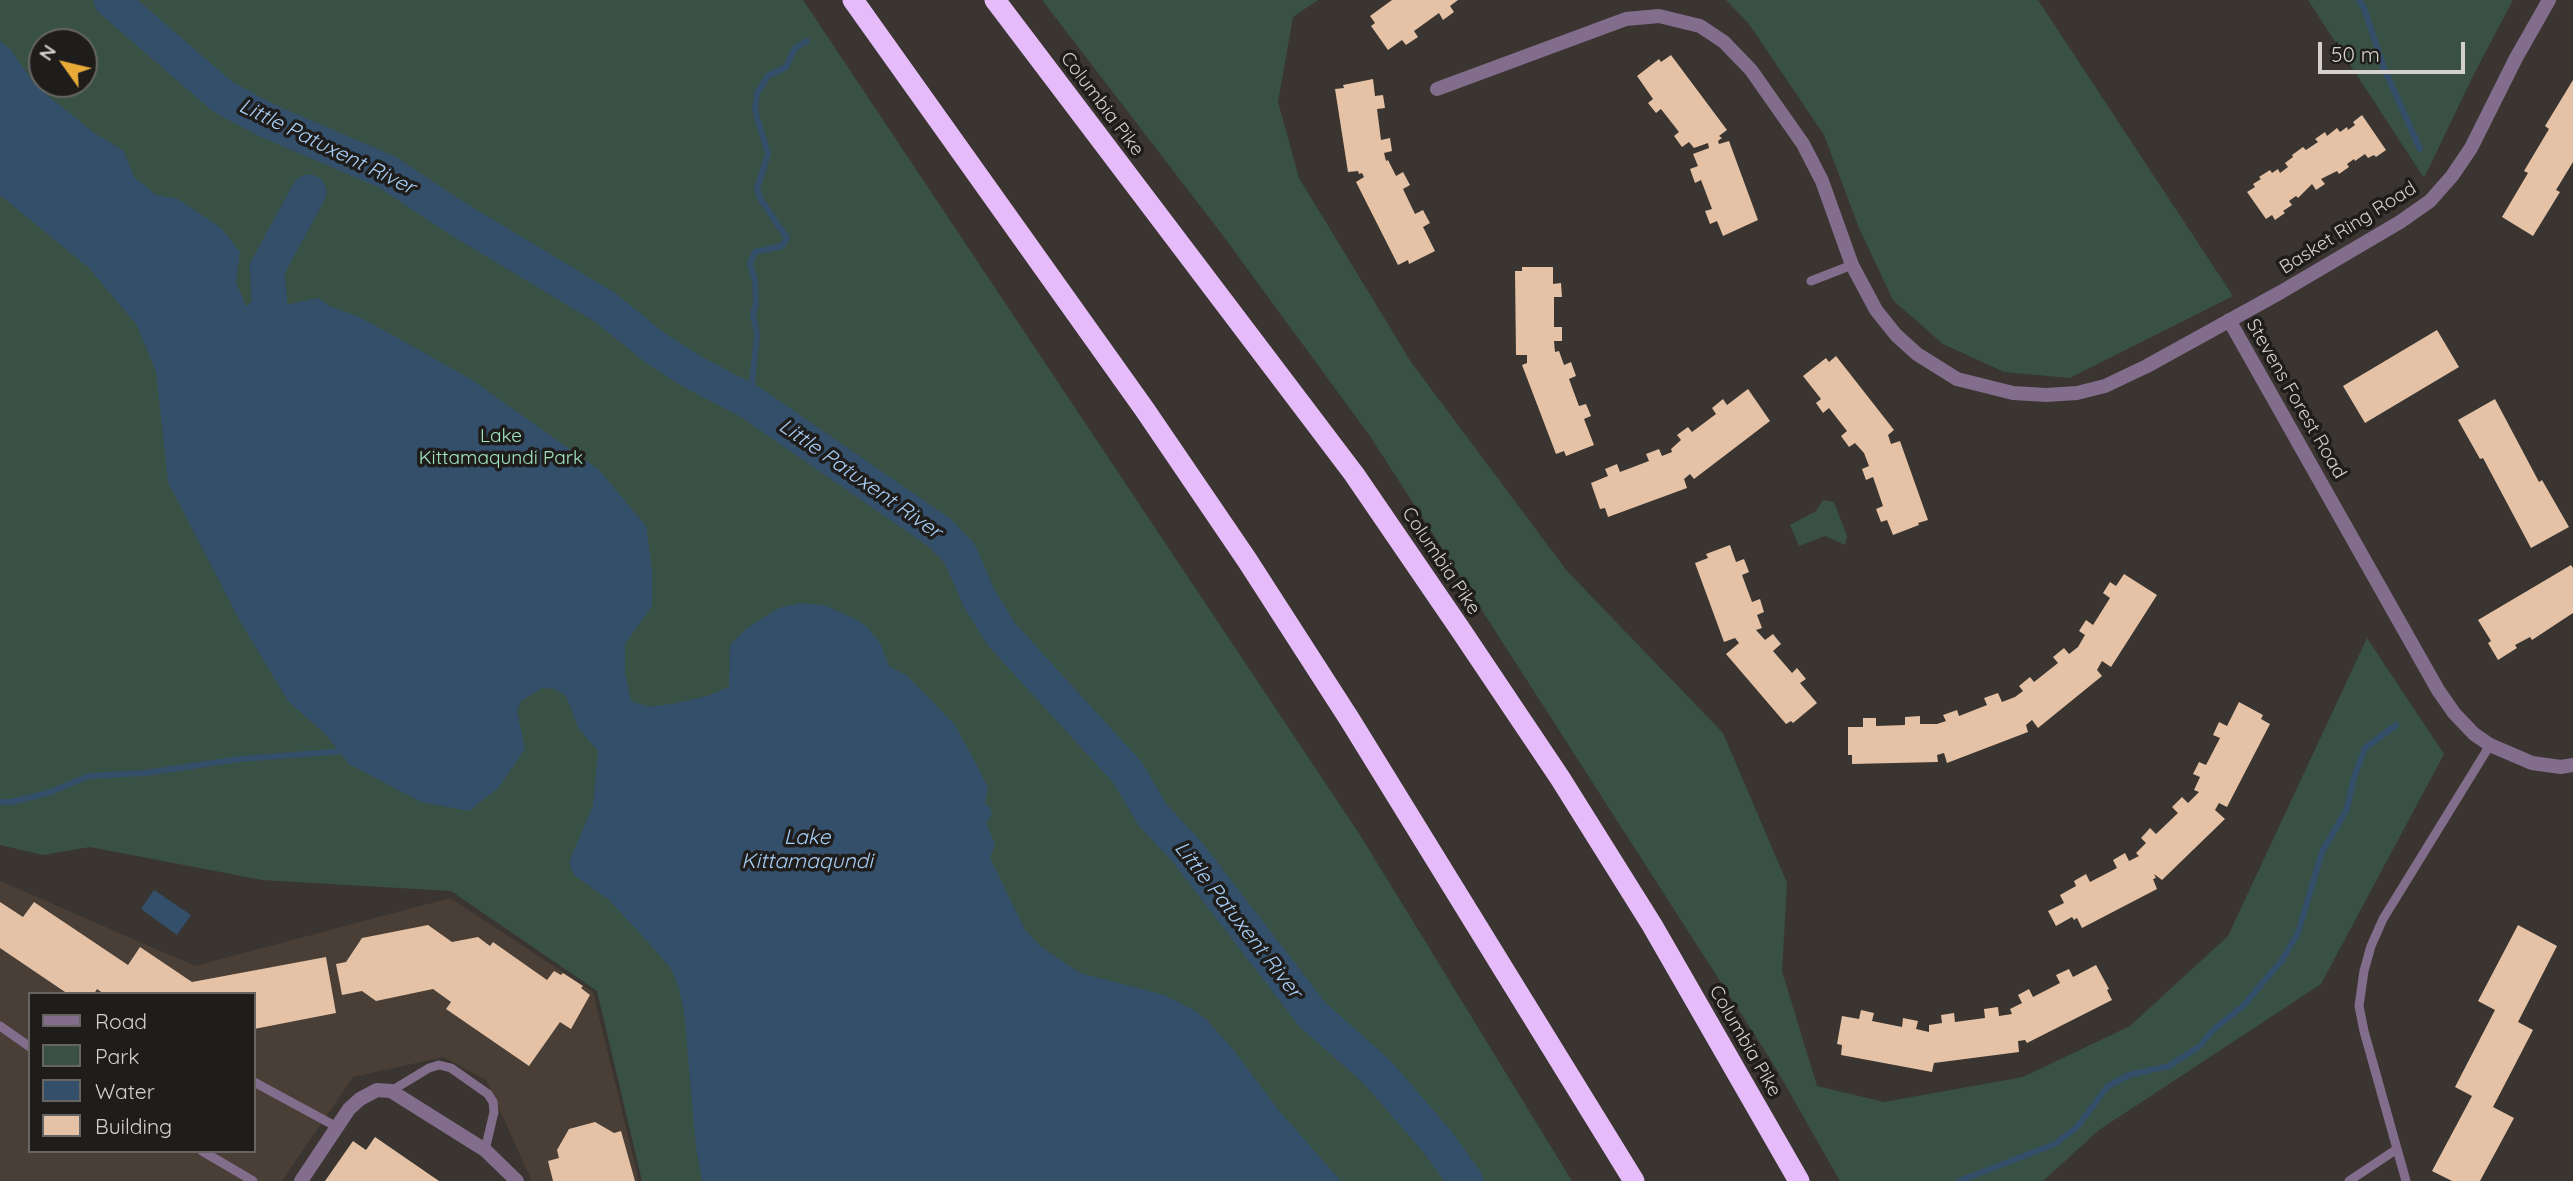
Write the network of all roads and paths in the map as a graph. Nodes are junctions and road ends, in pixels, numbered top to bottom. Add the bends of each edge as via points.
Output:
1 (853, 0) edge
2 (995, 0) edge
3 (2549, 0) edge
4 (1437, 89) dead end
5 (1852, 265) junction
6 (1811, 281) dead end
7 (2229, 320) junction
8 (2490, 745) junction
9 (2573, 765) edge
10 (0, 1026) edge
11 (28, 1046) edge
12 (256, 1083) edge
13 (391, 1091) junction
14 (337, 1127) junction
15 (2397, 1149) junction
16 (485, 1150) junction
17 (205, 1153) edge
18 (253, 1181) edge
19 (301, 1181) edge
20 (517, 1181) edge
21 (1634, 1181) edge
22 (1799, 1181) edge
23 (2349, 1181) edge
24 (2406, 1181) edge

1 - 21 highway via 1145,410 1254,572
2 - 22 highway, Columbia Pike via 1346,464 1460,629 1652,925
3 - 7 street, Basket Ring Road via 2471,148 2430,201
4 - 5 street, Stevens Forest Road via 1626,19 1659,16 1700,26 1724,42 1781,109 1822,181
5 - 6 lane
5 - 7 street, Stevens Forest Road via 1876,310 1917,354 1956,379 2013,393 2077,393 2105,386
7 - 8 street, Stevens Forest Road via 2438,690 2454,713
8 - 9 street, Stevens Forest Road via 2532,763
8 - 15 lane via 2383,919 2364,971 2360,1006
10 - 11 lane
12 - 14 lane
13 - 14 street via 377,1090 360,1099
13 - 16 street
13 - 16 lane via 429,1068 450,1068 493,1102
14 - 19 street
15 - 23 lane
15 - 24 lane
16 - 20 street
17 - 18 lane

